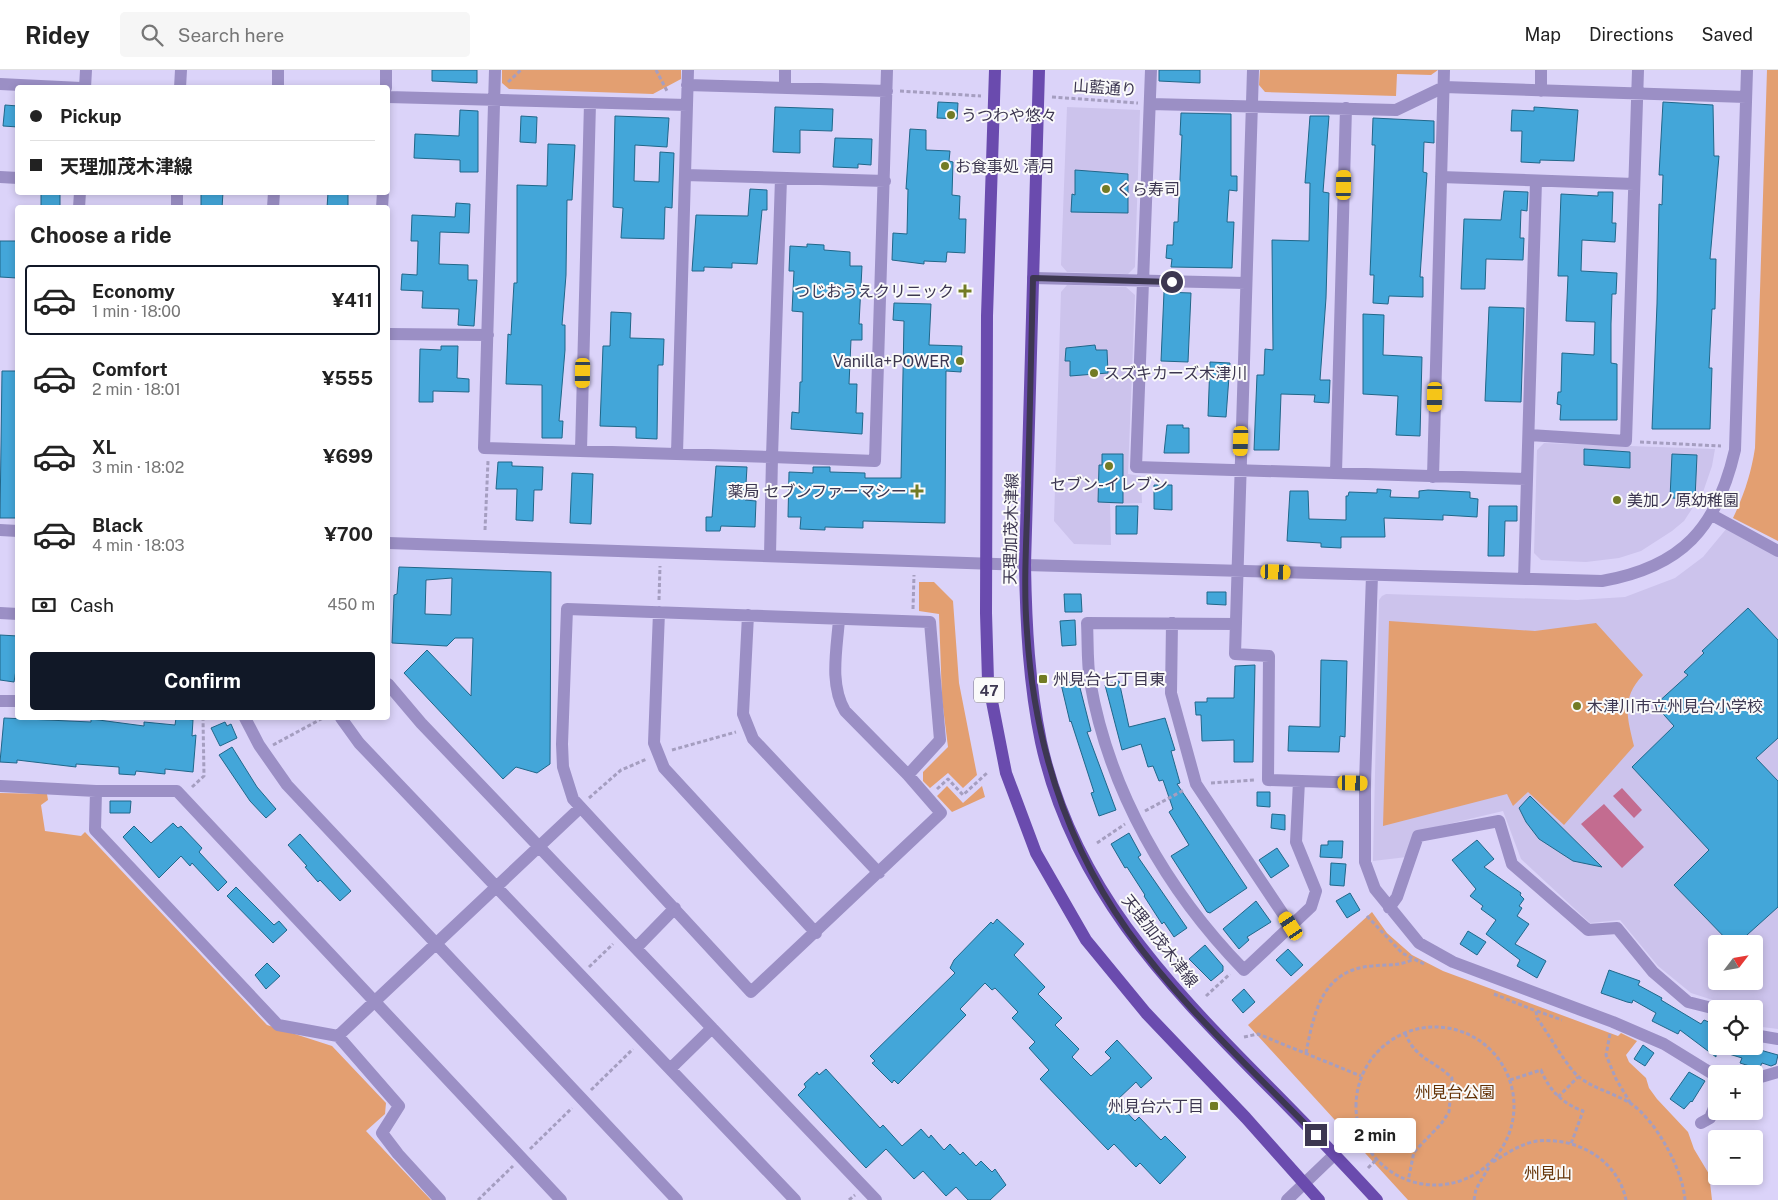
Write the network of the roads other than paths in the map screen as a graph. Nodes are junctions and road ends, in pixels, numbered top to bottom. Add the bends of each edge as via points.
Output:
1 (86, 70) edge
2 (181, 70) edge
3 (278, 70) edge
4 (386, 70) edge
5 (495, 70) edge
6 (688, 70) edge
7 (785, 70) edge
8 (888, 70) edge
9 (995, 70) edge
10 (1039, 70) edge
11 (1151, 70) edge
12 (1252, 70) edge
13 (1444, 70) edge
14 (1541, 70) edge
15 (1638, 70) edge
16 (1747, 70) edge
17 (0, 84) edge
18 (21, 85) edge
19 (84, 85) edge
20 (180, 85) edge
21 (278, 85) edge
22 (386, 85) edge
23 (687, 85) junction
24 (785, 87) junction
25 (1444, 87) junction
26 (887, 90) junction
27 (1541, 90) junction
28 (1637, 94) junction
29 (390, 97) edge
30 (1746, 97) junction
31 (494, 101) junction
32 (590, 103) junction
33 (1150, 104) junction
34 (687, 105) junction
35 (1251, 106) junction
36 (1346, 108) junction
37 (685, 175) junction
38 (0, 177) edge
39 (1441, 177) junction
40 (15, 178) edge
41 (781, 178) junction
42 (885, 181) junction
43 (1536, 181) junction
44 (1634, 184) junction
45 (1033, 278) junction
46 (1142, 280) junction
47 (1246, 283) junction
48 (390, 334) edge
49 (488, 335) junction
50 (1529, 435) junction
51 (581, 450) junction
52 (677, 453) junction
53 (772, 457) junction
54 (1240, 470) junction
55 (1336, 473) junction
56 (1433, 476) junction
57 (1527, 479) junction
58 (1712, 515) junction
59 (0, 530) edge
60 (15, 531) edge
61 (390, 543) edge
62 (1778, 551) edge
63 (770, 556) junction
64 (985, 564) junction
65 (1025, 565) junction
66 (1237, 570) junction
67 (1372, 575) junction
68 (1524, 579) junction
69 (659, 612) junction
70 (0, 614) edge
71 (15, 614) edge
72 (748, 614) junction
73 (839, 618) junction
74 (1172, 624) junction
75 (1236, 624) junction
76 (390, 686) edge
77 (0, 701) edge
78 (15, 701) edge
79 (246, 720) edge
80 (342, 720) edge
81 (908, 775) junction
82 (1298, 781) junction
83 (1365, 783) junction
84 (0, 786) edge
85 (96, 790) junction
86 (580, 808) junction
87 (539, 846) junction
88 (878, 873) junction
89 (496, 887) junction
90 (675, 908) junction
91 (1389, 908) junction
92 (1291, 926) junction
93 (816, 933) junction
94 (436, 944) junction
95 (636, 948) junction
96 (374, 1002) junction
97 (1708, 1007) edge
98 (712, 1028) junction
99 (338, 1036) junction
100 (1763, 1036) edge
101 (1778, 1039) edge
102 (670, 1069) junction
103 (1708, 1071) edge
104 (1778, 1072) edge
105 (1763, 1076) edge
106 (1708, 1119) edge
107 (1702, 1123) dead end
108 (1335, 1154) junction
109 (1303, 1184) junction
110 (440, 1200) edge
111 (561, 1200) edge
112 (677, 1200) edge
113 (796, 1200) edge
114 (876, 1200) edge
115 (1287, 1200) edge
116 (1319, 1200) edge
117 (1377, 1200) edge

1 - 19 street
2 - 20 street
3 - 21 street
4 - 22 street
5 - 31 street
6 - 23 street
7 - 24 street
8 - 26 street
9 - 64 main road, 天理加茂木津線 / 47
10 - 45 main road, 天理加茂木津線
11 - 33 street
12 - 35 street
13 - 25 street
14 - 27 street
15 - 28 street
16 - 30 street
17 - 18 street
23 - 24 street
23 - 34 street
24 - 26 street
25 - 27 street
25 - 36 street via 1396,110
25 - 39 street
26 - 42 street
27 - 28 street
28 - 30 street
28 - 44 street
29 - 31 street
30 - 58 street via 1735,450 1725,487
31 - 32 street
31 - 49 street
32 - 34 street
32 - 51 street
33 - 35 street
33 - 46 street
34 - 37 street
35 - 36 street
35 - 47 street
36 - 55 street
37 - 41 street
37 - 52 street
38 - 40 street
39 - 43 street
39 - 56 street
41 - 42 street
41 - 53 street
42 - 53 street via 875,461
43 - 44 street
43 - 50 street
44 - 50 street via 1626,441
45 - 46 street
45 - 65 main road, 天理加茂木津線
46 - 47 street
46 - 54 street via 1136,467
47 - 54 street
48 - 49 street
49 - 51 street via 484,448
50 - 57 street
51 - 52 street
52 - 53 street
53 - 63 street
54 - 55 street
54 - 66 street
55 - 56 street
56 - 57 street
57 - 68 street
58 - 62 street
58 - 68 street via 1694,538 1676,553 1640,573 1602,581
59 - 60 street
61 - 63 street
63 - 64 street
64 - 65 street
64 - 109 main road, 天理加茂木津線 / 47 via 988,681 999,746 1014,798 1036,853 1069,912 1105,966
65 - 66 street
65 - 108 main road, 天理加茂木津線 via 1031,687 1042,744 1066,817 1088,866 1128,931 1157,970
66 - 67 street
66 - 75 street
67 - 68 street
67 - 83 street
69 - 72 street
69 - 86 street via 567,609 563,767 573,799
69 - 93 street via 654,743 657,755 664,768
70 - 71 street
72 - 73 street
72 - 88 street via 743,714 753,739
73 - 81 street via 835,681 839,701 851,718
73 - 81 street via 930,622 940,740
74 - 75 street
74 - 92 street via 1172,693 1196,784
74 - 92 street via 1087,624 1090,680 1118,781 1174,887 1209,934 1244,970
75 - 82 street via 1236,654 1269,656 1268,780
76 - 87 street
77 - 78 street
79 - 94 street via 287,785
80 - 89 street via 359,743
81 - 88 street via 941,813
82 - 83 street
82 - 92 street via 1296,842 1316,891 1311,907
83 - 91 street via 1365,862 1374,889
84 - 85 street
85 - 96 street via 178,791
85 - 99 street via 95,830 278,1025
86 - 87 street
86 - 90 street
87 - 89 street
87 - 95 street
88 - 93 street
89 - 94 street
89 - 102 street
90 - 93 street via 752,992
90 - 95 street
91 - 97 street via 1401,888 1418,836 1499,821 1512,864 1588,930 1617,928 1653,972 1688,1002
91 - 103 street via 1420,943 1453,962 1613,1022 1664,1044
94 - 96 street
94 - 112 street
95 - 98 street
96 - 99 street
96 - 111 street
98 - 102 street
98 - 114 street
99 - 110 street via 399,1106 382,1133
100 - 101 street
102 - 113 street
104 - 105 street
106 - 107 street
108 - 109 street
108 - 117 main road, 天理加茂木津線
109 - 115 street
109 - 116 main road, 天理加茂木津線 / 47

